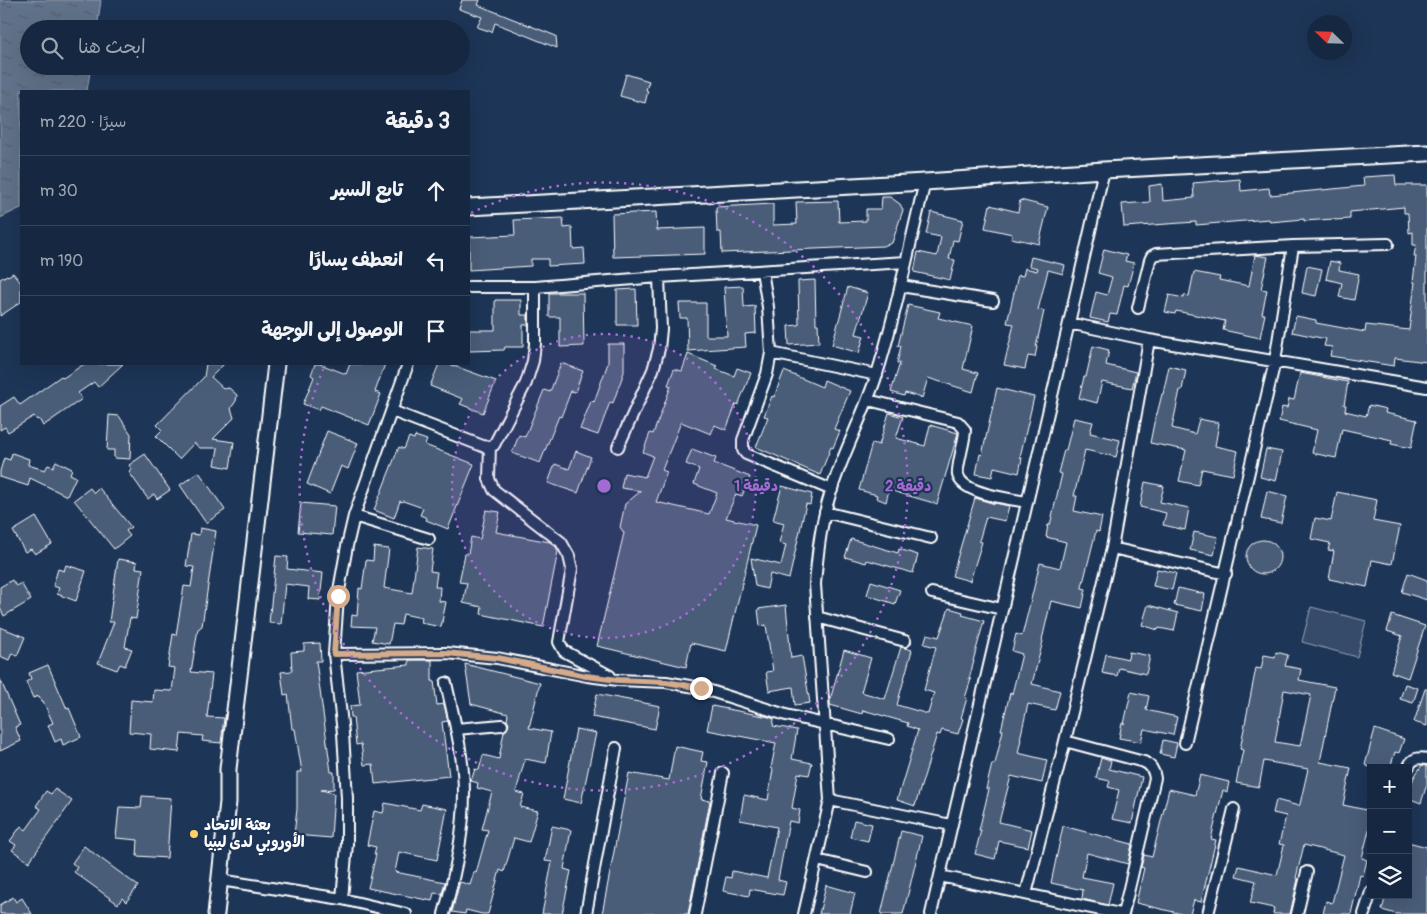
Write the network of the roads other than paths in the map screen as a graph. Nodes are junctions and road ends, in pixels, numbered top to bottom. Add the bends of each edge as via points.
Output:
1 (1427, 153) edge
2 (1104, 170) junction
3 (925, 182) junction
4 (470, 206) edge
5 (1388, 244) dead end
6 (1293, 246) junction
7 (906, 262) junction
8 (762, 271) junction
9 (659, 277) junction
10 (901, 286) junction
11 (470, 287) edge
12 (535, 287) junction
13 (993, 301) dead end
14 (1138, 308) dead end
15 (1070, 323) junction
16 (1149, 340) junction
17 (771, 353) junction
18 (1275, 361) junction
19 (276, 365) edge
20 (408, 365) edge
21 (877, 375) junction
22 (1427, 387) edge
23 (868, 400) junction
24 (392, 411) junction
25 (490, 446) junction
26 (618, 447) dead end
27 (832, 490) junction
28 (1027, 502) junction
29 (825, 512) junction
30 (354, 516) junction
31 (931, 538) dead end
32 (429, 540) dead end
33 (1112, 548) junction
34 (1226, 574) junction
35 (932, 593) dead end
36 (1002, 609) junction
37 (817, 617) junction
38 (905, 641) dead end
39 (334, 654) junction
40 (618, 680) junction
41 (446, 683) dead end
42 (825, 724) junction
43 (502, 725) dead end
44 (456, 729) junction
45 (889, 739) dead end
46 (1065, 741) junction
47 (1185, 743) dead end
48 (616, 748) dead end
49 (1427, 760) edge
50 (1410, 764) edge
51 (723, 773) dead end
52 (830, 800) junction
53 (1234, 809) dead end
54 (951, 825) junction
55 (817, 860) junction
56 (867, 872) dead end
57 (1307, 872) dead end
58 (940, 876) junction
59 (220, 880) junction
60 (1026, 894) junction
61 (1369, 899) edge
62 (342, 900) junction
63 (216, 914) edge
64 (406, 914) edge
65 (444, 914) edge
66 (586, 914) edge
67 (695, 914) edge
68 (804, 914) edge
69 (931, 914) edge
70 (1122, 914) edge
71 (1208, 914) edge
72 (1297, 914) edge
73 (1364, 914) edge

1 - 2 street
2 - 3 street
2 - 15 street
3 - 4 street
3 - 7 street
5 - 6 street
6 - 14 street via 1156,254 1150,260
6 - 18 street
7 - 8 street
7 - 10 street
8 - 9 street
8 - 17 street
9 - 12 street
9 - 26 street via 659,348 653,370
10 - 13 street
10 - 21 street
11 - 12 street
12 - 25 street via 536,344 533,362 514,408 494,445
15 - 16 street
15 - 28 street
16 - 18 street
16 - 33 street
17 - 21 street
17 - 27 street via 743,440 743,450
18 - 22 street
18 - 34 street
19 - 59 street via 228,769
20 - 24 street
21 - 23 street
23 - 27 street
23 - 28 street via 958,422 965,430 957,475 962,484 977,492
24 - 25 street
24 - 30 street
25 - 40 street via 489,479 494,490 561,542 569,556 572,569 560,642 564,651
27 - 29 street
28 - 36 street
29 - 31 street
29 - 37 street via 815,584
30 - 32 street
30 - 39 street via 338,596
33 - 34 street
33 - 46 street
34 - 47 street
35 - 36 street
36 - 54 street
37 - 38 street
37 - 42 street
39 - 40 street via 446,653 498,658
39 - 62 street via 347,798
40 - 42 street via 666,682 701,688
41 - 44 street
42 - 45 street
42 - 52 street
43 - 44 street
44 - 65 street via 464,793 461,836
46 - 60 street
46 - 70 street via 1144,762 1149,764 1154,774
48 - 66 street
49 - 50 street via 1415,758
51 - 67 street
52 - 54 street
52 - 55 street
53 - 71 street
54 - 58 street
55 - 56 street
55 - 68 street
57 - 72 street
58 - 60 street
58 - 69 street
59 - 62 street
59 - 63 street
60 - 70 street
61 - 73 street
62 - 64 street

